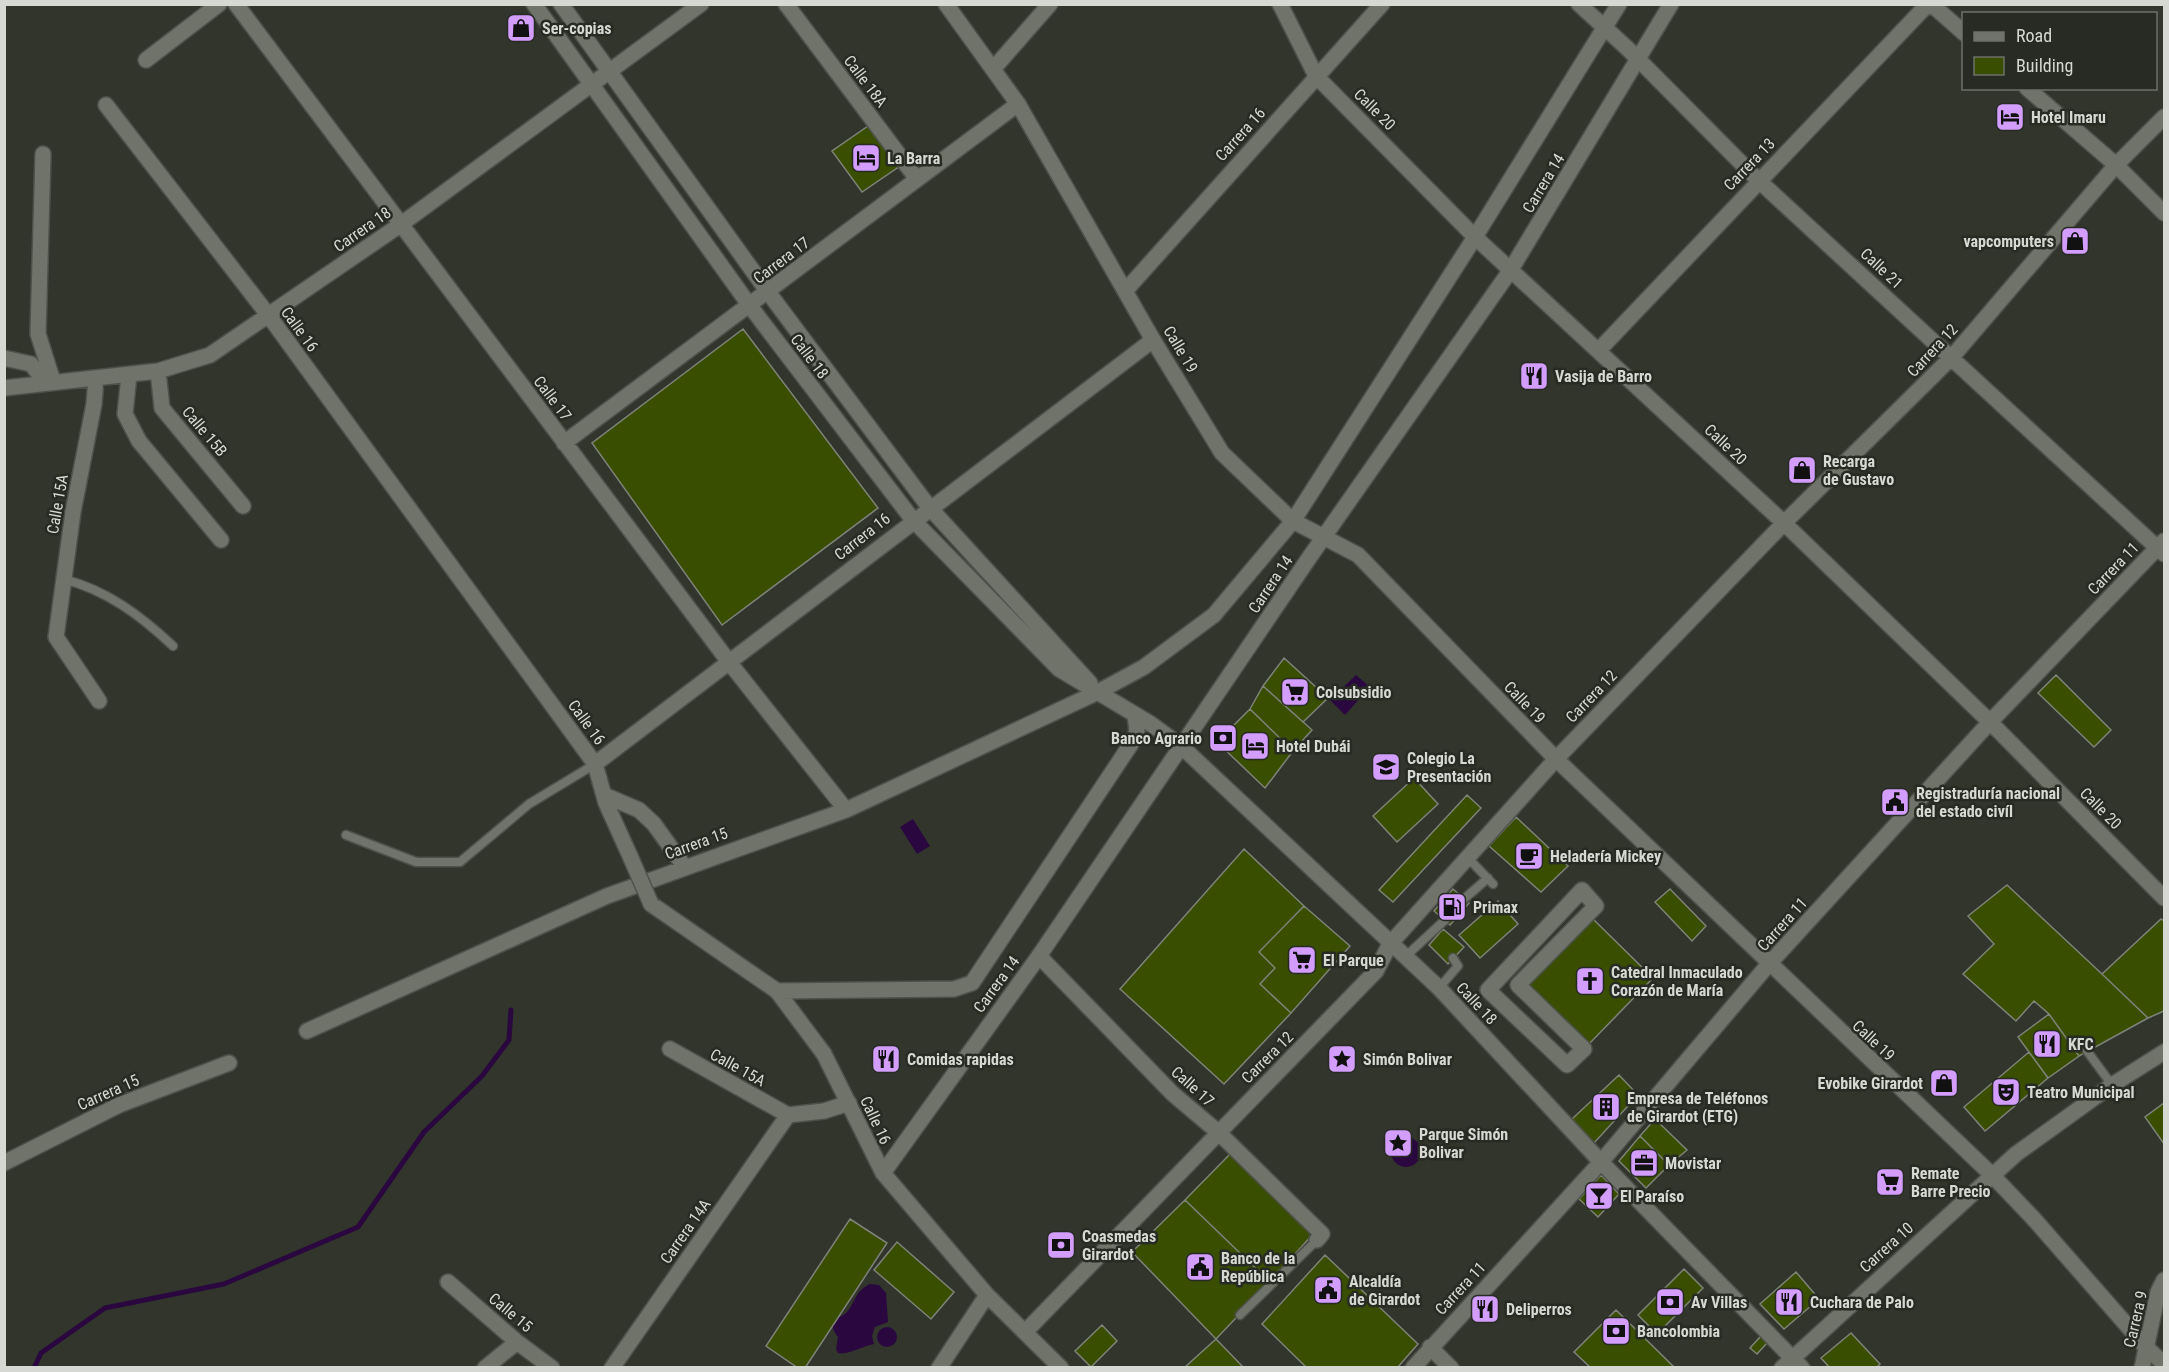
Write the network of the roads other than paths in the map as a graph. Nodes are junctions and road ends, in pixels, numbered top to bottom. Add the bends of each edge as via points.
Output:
1 (219, 4) edge
2 (236, 4) edge
3 (534, 4) edge
4 (561, 4) edge
5 (701, 4) edge
6 (786, 4) edge
7 (946, 4) edge
8 (1050, 4) edge
9 (1280, 4) edge
10 (1382, 4) edge
11 (1579, 4) edge
12 (1619, 4) edge
13 (1671, 4) edge
14 (1930, 4) edge
15 (1605, 27) junction
16 (1962, 31) edge
17 (146, 60) dead end
18 (1639, 60) junction
19 (994, 68) junction
20 (609, 71) junction
21 (1316, 76) junction
22 (591, 84) junction
23 (2029, 90) edge
24 (1018, 104) junction
25 (106, 105) dead end
26 (2164, 117) edge
27 (43, 154) dead end
28 (2115, 165) junction
29 (918, 179) junction
30 (1758, 180) junction
31 (2164, 213) edge
32 (400, 225) junction
33 (1475, 237) junction
34 (1510, 271) junction
35 (1126, 290) junction
36 (768, 292) junction
37 (750, 306) junction
38 (268, 316) junction
39 (1153, 340) junction
40 (1599, 350) junction
41 (1952, 357) junction
42 (4, 358) edge
43 (158, 371) junction
44 (129, 375) junction
45 (96, 378) junction
46 (49, 382) junction
47 (4, 388) edge
48 (564, 443) junction
49 (243, 506) dead end
50 (929, 507) junction
51 (913, 520) junction
52 (1293, 521) junction
53 (1784, 523) junction
54 (1323, 539) junction
55 (220, 540) dead end
56 (2162, 548) edge
57 (63, 579) junction
58 (173, 646) dead end
59 (729, 662) junction
60 (1098, 692) junction
61 (99, 701) dead end
62 (1135, 715) junction
63 (1990, 722) junction
64 (1181, 746) junction
65 (1556, 759) junction
66 (595, 764) junction
67 (604, 795) junction
68 (846, 810) junction
69 (346, 835) dead end
70 (1468, 858) junction
71 (684, 866) junction
72 (2164, 898) edge
73 (1464, 899) dead end
74 (1445, 920) dead end
75 (1390, 944) junction
76 (1039, 956) junction
77 (1406, 956) junction
78 (1453, 958) dead end
79 (1768, 965) junction
80 (1439, 988) junction
81 (777, 991) junction
82 (307, 1031) dead end
83 (670, 1049) dead end
84 (1584, 1049) joint
85 (2087, 1051) dead end
86 (2164, 1052) edge
87 (230, 1063) dead end
88 (2112, 1085) junction
89 (849, 1103) junction
90 (788, 1115) junction
91 (1218, 1132) junction
92 (1601, 1162) junction
93 (4, 1163) edge
94 (883, 1173) junction
95 (1992, 1175) junction
96 (1317, 1240) joint
97 (2164, 1280) edge
98 (448, 1282) dead end
99 (987, 1295) junction
100 (1240, 1315) dead end
101 (1025, 1332) junction
102 (517, 1342) junction
103 (1430, 1347) junction
104 (2146, 1347) junction
105 (1792, 1364) edge
106 (2164, 1364) edge
107 (485, 1368) edge
108 (552, 1368) edge
109 (612, 1368) edge
110 (939, 1368) edge
111 (1060, 1368) edge
112 (1413, 1368) edge
113 (1451, 1368) edge
114 (2142, 1368) edge

1 - 17 street
2 - 32 street, Calle 17
3 - 22 street, Calle 18
4 - 20 street, Calle 18
5 - 20 street, Carrera 18
6 - 29 street, Calle 18A
7 - 19 street, Calle 19
8 - 19 street
9 - 21 street, Calle 20
10 - 21 street, Carrera 16
11 - 15 street, Calle 21
12 - 15 street, Carrera 14
13 - 18 street, Carrera 14
14 - 16 street
14 - 30 street, Carrera 13
15 - 18 street, Calle 21
15 - 33 street, Carrera 14
18 - 30 street, Calle 21
18 - 34 street, Carrera 14
19 - 24 street, Calle 19
20 - 22 street, Carrera 18
20 - 36 street, Calle 18
21 - 33 street, Calle 20
21 - 35 street, Carrera 16
22 - 32 street, Carrera 18
22 - 37 street, Calle 18
23 - 28 street
24 - 29 street, Carrera 17
24 - 35 street, Calle 19
25 - 38 street, Calle 16
26 - 28 street, Carrera 12
27 - 46 street via 38,334
28 - 31 street
28 - 41 street, Carrera 12
29 - 36 street, Carrera 17
30 - 40 street, Carrera 13
30 - 41 street, Calle 21
32 - 38 street, Carrera 18
32 - 48 street, Calle 17
33 - 34 street, Calle 20
33 - 52 street, Carrera 14
34 - 40 street, Calle 20
34 - 54 street, Carrera 14
35 - 39 street, Calle 19
36 - 37 street, Carrera 17
36 - 50 street, Calle 18
37 - 48 street, Carrera 17
37 - 51 street, Calle 18
38 - 43 street, Carrera 18 via 210,355
38 - 66 street, Calle 16
39 - 50 street, Carrera 16
39 - 52 street, Calle 19 via 1222,453
40 - 53 street, Calle 20
41 - 53 street, Carrera 12
41 - 56 street, Calle 21
42 - 46 street via 31,363
43 - 44 street, Carrera 18
43 - 49 street, Calle 15B via 162,408
44 - 45 street, Carrera 18
44 - 55 street via 125,414 139,441
45 - 46 street, Carrera 18
45 - 57 street, Calle 15A
46 - 47 street, Carrera 18
48 - 59 street, Calle 17
50 - 51 street, Carrera 16
50 - 60 street, Calle 18
51 - 59 street, Carrera 16
51 - 60 street, Calle 18 via 1059,669
52 - 54 street, Calle 19
52 - 60 street, Carrera 14 via 1214,615 1144,667
53 - 63 street, Calle 20
53 - 65 street, Carrera 12
54 - 64 street, Carrera 14
54 - 65 street, Calle 19 via 1358,555
56 - 63 street, Carrera 11
57 - 58 lane via 80,583 140,615
57 - 61 street, Calle 15A via 56,637
59 - 66 street, Carrera 16
59 - 68 street, Calle 17
60 - 62 street, Calle 18
60 - 68 street, Carrera 15
62 - 64 street, Calle 18
62 - 81 street, Carrera 14 via 1137,732 1131,744 972,983 954,989
63 - 72 street, Calle 20
63 - 79 street, Carrera 11
64 - 75 street, Calle 18
64 - 76 street, Carrera 14
65 - 70 street, Carrera 12
65 - 79 street, Calle 19
66 - 67 street, Calle 16
66 - 69 lane via 529,804 460,862 416,862
67 - 71 street via 639,810
67 - 81 street, Calle 16, bridge via 651,904
68 - 71 street, Carrera 15
70 - 73 lane via 1490,881
70 - 75 street, Carrera 12
71 - 82 street, Carrera 15 via 525,932
74 - 77 lane via 1432,937
75 - 77 street, Calle 18
75 - 91 street, Carrera 12 via 1376,971
76 - 91 street, Calle 17 via 1173,1094
76 - 94 street, Carrera 14
77 - 80 street, Calle 18
78 - 80 lane via 1458,966
79 - 92 street, Carrera 11
79 - 95 street, Calle 19
80 - 92 street, Calle 18
81 - 89 street, Calle 16 via 824,1054
83 - 90 street, Calle 15A
84 - 84 street via 1567,1065 1488,990 1582,890 1596,906 1518,985
85 - 88 lane
86 - 88 street, Carrera 10
87 - 93 street, Carrera 15 via 119,1105
88 - 95 street, Carrera 10
89 - 90 street via 824,1112
89 - 94 street, Calle 16
90 - 109 street, Carrera 14A
91 - 96 street, Calle 17 via 1322,1234
91 - 101 street, Carrera 12
92 - 103 street, Carrera 11
92 - 105 street, Calle 18
94 - 99 street, Calle 16
95 - 104 street, Calle 19
95 - 105 street, Carrera 10
96 - 100 lane
97 - 104 street, Carrera 9
98 - 102 street, Calle 15
99 - 101 street, Calle 16
99 - 110 street
101 - 111 street, Calle 16
102 - 107 street
102 - 108 street, Calle 15
103 - 112 street, Carrera 11
103 - 113 street
104 - 106 street, Calle 19
104 - 114 street, Carrera 9

